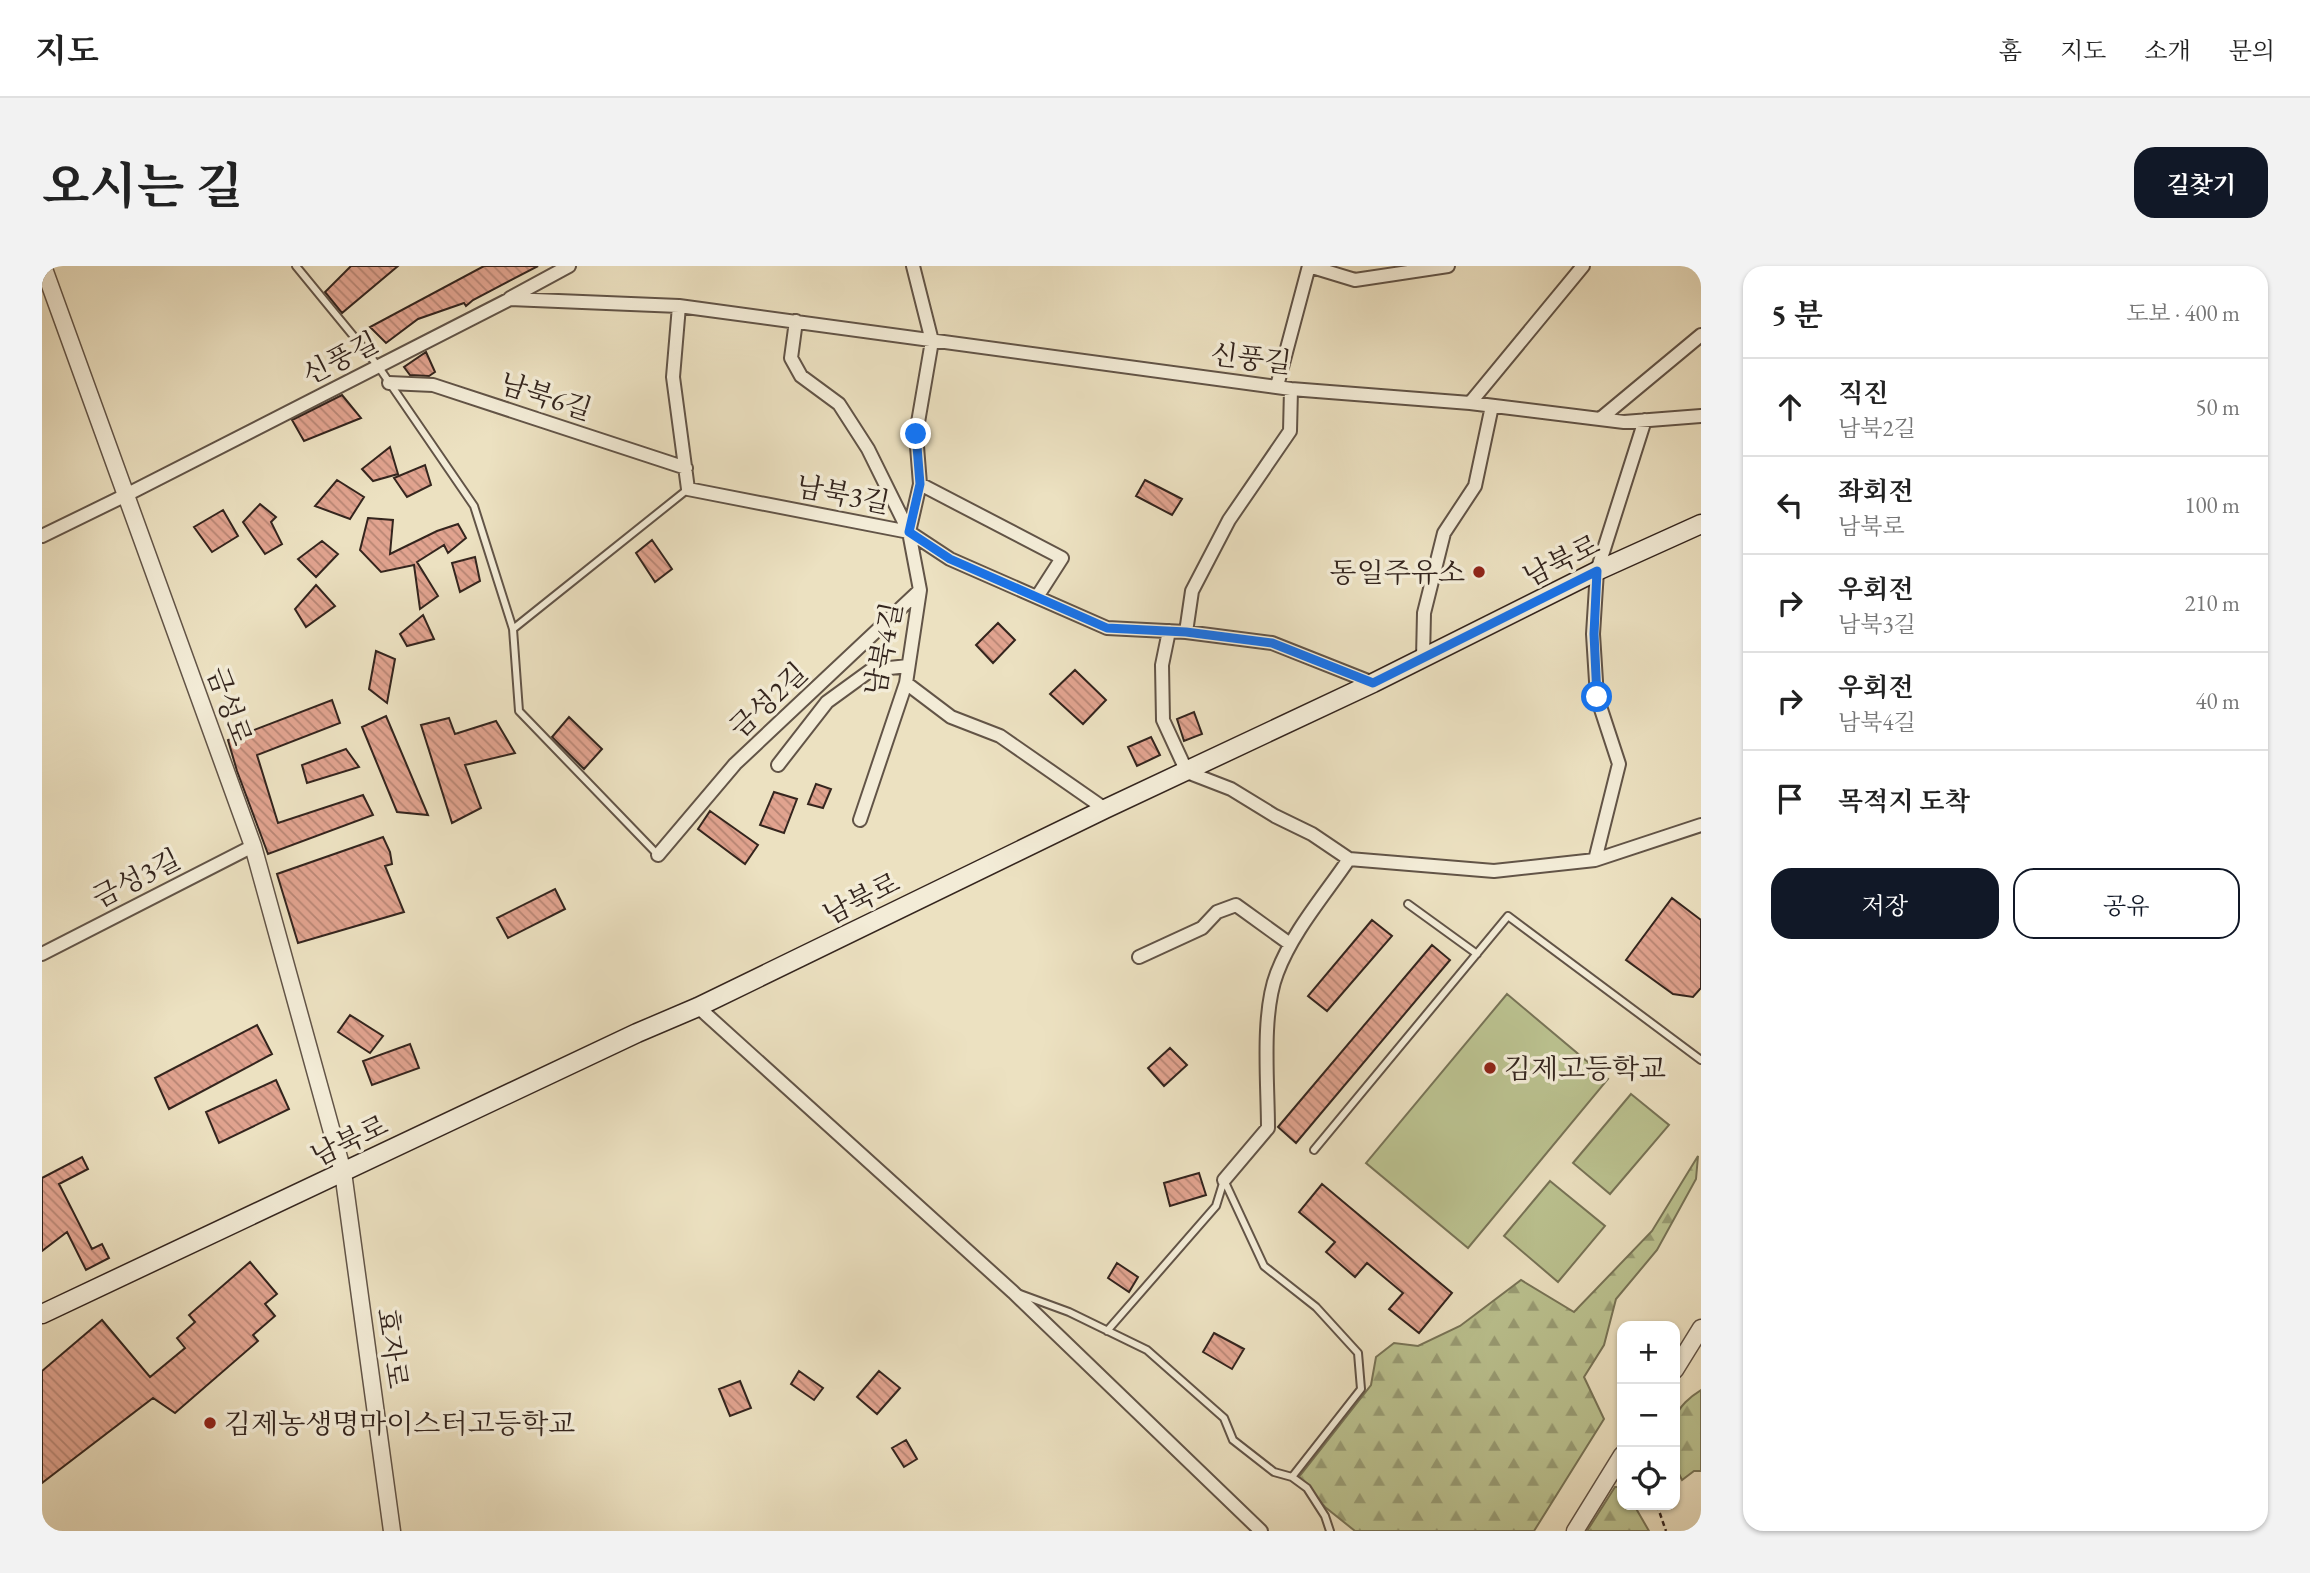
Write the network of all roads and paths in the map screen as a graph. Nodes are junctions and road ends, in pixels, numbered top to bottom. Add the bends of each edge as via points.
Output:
1 (43, 266) edge
2 (296, 266) edge
3 (569, 266) edge
4 (913, 266) edge
5 (1309, 266) edge
6 (1448, 266) edge
7 (1583, 266) edge
8 (510, 299) junction
9 (678, 306) junction
10 (796, 321) junction
11 (1701, 335) edge
12 (932, 341) junction
13 (378, 366) junction
14 (389, 383) junction
15 (1277, 386) junction
16 (1291, 389) junction
17 (1470, 403) junction
18 (1492, 406) junction
19 (1701, 415) edge
20 (1600, 419) junction
21 (1645, 420) junction
22 (686, 468) junction
23 (920, 484) junction
24 (688, 489) junction
25 (126, 495) junction
26 (1701, 524) edge
27 (909, 532) junction
28 (42, 536) edge
29 (1597, 571) junction
30 (920, 590) junction
31 (1037, 597) junction
32 (513, 629) junction
33 (1169, 631) junction
34 (1186, 632) junction
35 (1423, 658) junction
36 (908, 666) junction
37 (906, 683) junction
38 (1373, 683) junction
39 (778, 765) dead end
40 (1187, 772) junction
41 (1105, 809) junction
42 (860, 820) dead end
43 (1701, 825) edge
44 (253, 846) junction
45 (658, 855) joint
46 (1349, 859) junction
47 (1595, 860) junction
48 (1408, 904) dead end
49 (1290, 944) junction
50 (42, 954) edge
51 (1476, 954) junction
52 (1139, 957) dead end
53 (698, 1007) junction
54 (1701, 1060) edge
55 (1314, 1150) dead end
56 (343, 1172) junction
57 (1224, 1180) junction
58 (1013, 1292) junction
59 (42, 1314) edge
60 (1701, 1328) edge
61 (1107, 1331) junction
62 (1680, 1362) edge
63 (1617, 1463) edge
64 (1292, 1477) junction
65 (1659, 1510) edge
66 (392, 1531) edge
67 (1261, 1531) edge
68 (1330, 1531) edge
69 (1575, 1531) edge
70 (1666, 1531) edge

1 - 25 street, 금성로
2 - 13 lane
3 - 8 street
4 - 12 street
5 - 6 street via 1356,280
5 - 15 street
7 - 17 street
8 - 9 street, 신풍길
8 - 13 street, 신풍길
9 - 10 street, 신풍길
9 - 22 street via 673,377
10 - 12 street, 신풍길
10 - 27 street via 792,358 801,376 839,404 868,449
11 - 20 street
12 - 15 street, 신풍길
12 - 23 street, 남북4길 via 916,434
13 - 14 lane
13 - 25 street, 신풍길
14 - 22 street, 남북6길 via 433,385
14 - 32 lane via 474,506
15 - 16 street, 신풍길
16 - 17 street, 신풍길
16 - 34 street via 1290,431 1229,520 1192,591
17 - 18 street, 신풍길
18 - 20 street, 신풍길
18 - 35 street via 1475,486 1444,533 1424,613
19 - 21 street, 신풍길
20 - 21 street, 신풍길
21 - 29 street
22 - 24 street
23 - 27 street, 남북4길
23 - 31 street via 1062,558
24 - 27 street, 남북3길
24 - 32 lane
25 - 28 street, 신풍길
25 - 44 street, 금성로
26 - 29 main road, 남북로
27 - 30 street, 남북4길
27 - 31 street, 남북3길 via 950,559
29 - 35 main road, 남북로
29 - 47 street via 1597,697 1619,764
30 - 36 street, 남북4길
30 - 45 street, 금성2길 via 735,764
31 - 33 street, 남북3길 via 1107,628
32 - 45 lane via 519,711
33 - 34 street, 남북3길
33 - 40 street via 1162,665 1163,720
34 - 38 street, 남북3길 via 1272,643
35 - 38 main road, 남북로
36 - 37 street, 남북4길
36 - 39 street via 871,670 827,702
37 - 41 street via 951,717 1000,736
37 - 42 street, 남북4길
38 - 40 main road, 남북로
40 - 41 main road, 남북로
40 - 46 street via 1231,789
41 - 53 main road, 남북로
43 - 47 street
44 - 50 street, 금성3길
44 - 56 street, 금성로
46 - 47 street via 1494,871
46 - 49 street
48 - 51 lane
49 - 52 street via 1236,905 1217,912 1202,928
49 - 57 street via 1268,1010 1268,1128
51 - 54 lane via 1508,916
51 - 55 lane
53 - 56 main road, 남북로
53 - 58 street
56 - 59 main road, 남북로
56 - 66 street, 효자로
57 - 61 lane via 1216,1206
57 - 64 lane via 1264,1266 1316,1307 1357,1353 1361,1389
58 - 61 lane
58 - 67 street
60 - 62 street
61 - 64 lane via 1147,1350 1224,1418 1233,1440 1274,1472
63 - 69 street
64 - 68 lane via 1307,1488
65 - 70 path

